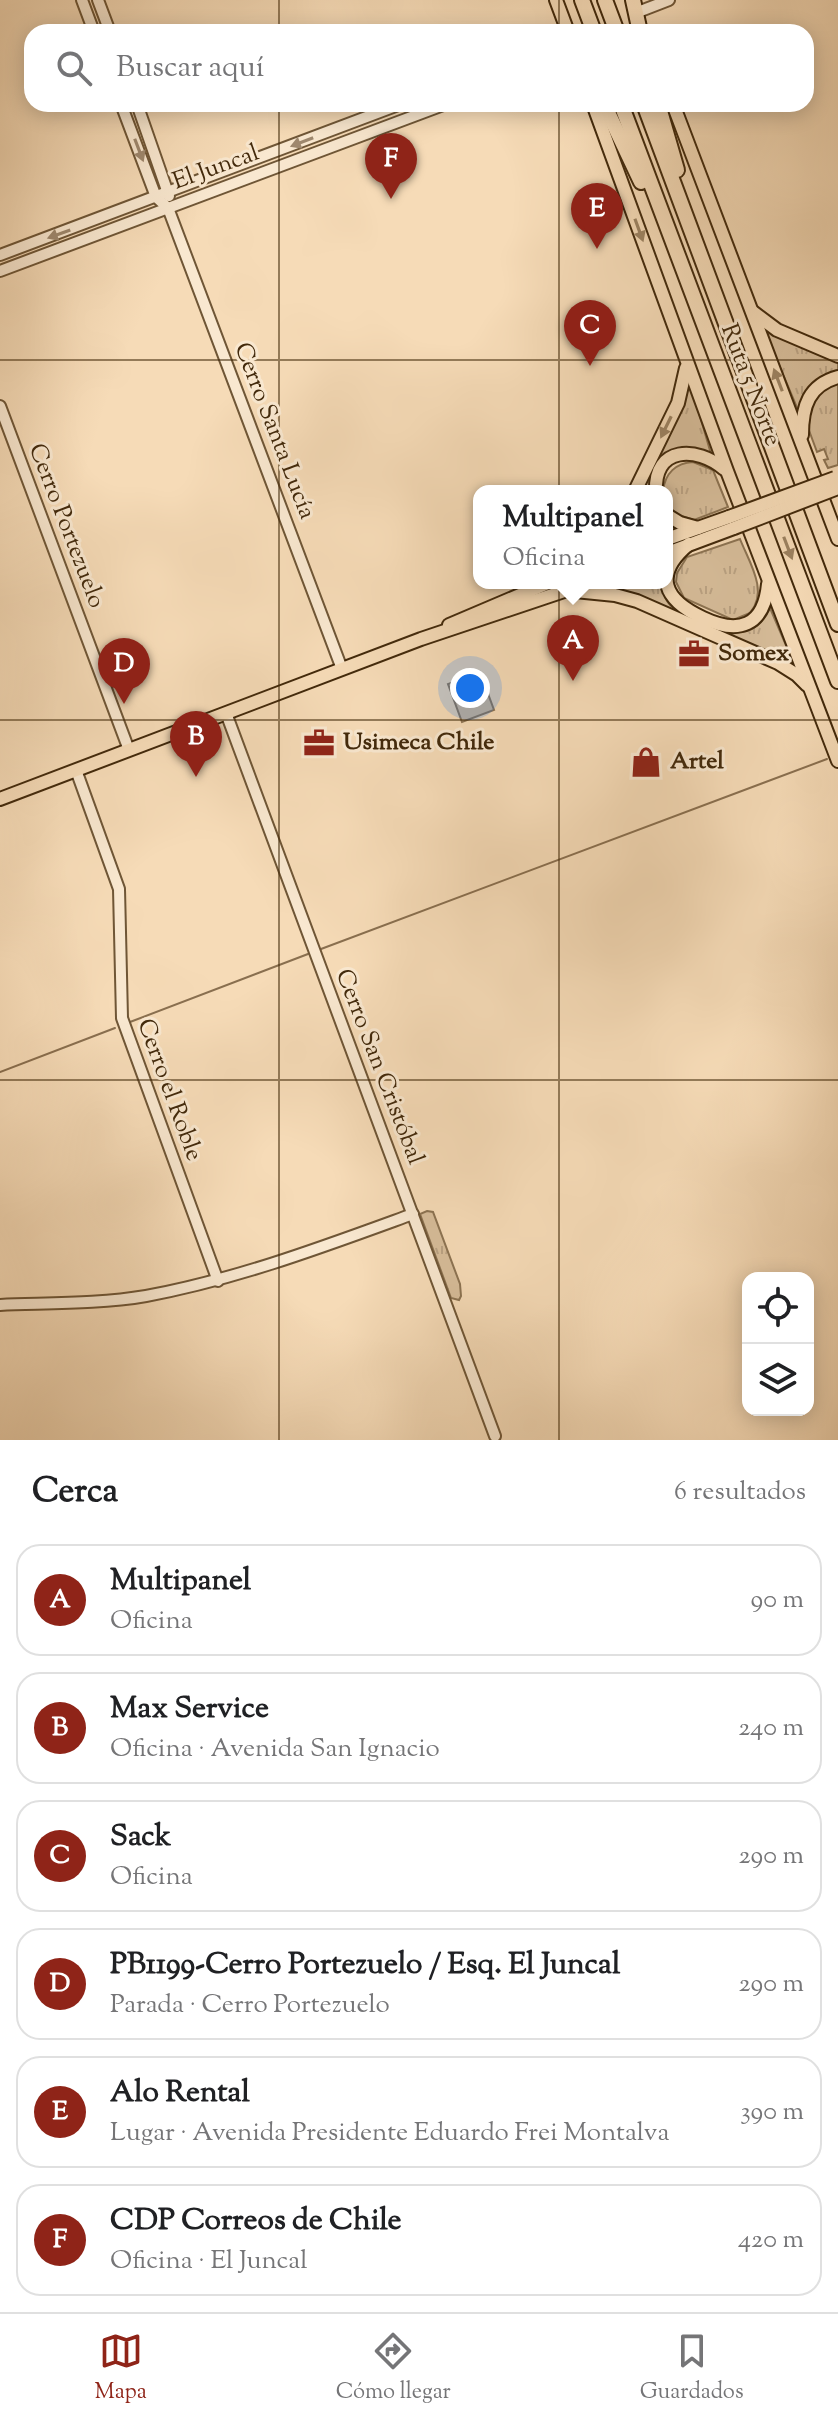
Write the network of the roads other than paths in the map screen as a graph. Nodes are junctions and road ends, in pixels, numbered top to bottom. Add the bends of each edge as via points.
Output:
1 (82, 0) edge
2 (98, 0) edge
3 (556, 0) edge
4 (582, 0) edge
5 (605, 0) edge
6 (669, 0) edge
7 (635, 4) edge
8 (91, 24) edge
9 (107, 24) edge
10 (565, 24) edge
11 (591, 24) edge
12 (614, 24) edge
13 (641, 24) edge
14 (124, 112) edge
15 (140, 112) edge
16 (380, 112) edge
17 (425, 112) edge
18 (596, 112) edge
19 (608, 112) edge
20 (624, 112) edge
21 (647, 112) edge
22 (660, 112) edge
23 (676, 112) edge
24 (170, 192) junction
25 (156, 197) junction
26 (168, 208) junction
27 (695, 240) junction
28 (0, 255) edge
29 (682, 265) junction
30 (0, 271) edge
31 (751, 310) junction
32 (838, 356) edge
33 (686, 361) junction
34 (838, 377) edge
35 (0, 406) edge
36 (804, 450) junction
37 (727, 471) junction
38 (837, 481) edge
39 (638, 485) edge
40 (656, 485) edge
41 (742, 512) junction
42 (673, 519) edge
43 (731, 523) junction
44 (698, 528) junction
45 (673, 537) edge
46 (838, 537) edge
47 (689, 544) junction
48 (673, 551) edge
49 (673, 563) edge
50 (768, 580) junction
51 (534, 589) edge
52 (573, 589) edge
53 (669, 589) edge
54 (568, 591) junction
55 (838, 624) edge
56 (421, 639) junction
57 (342, 669) junction
58 (838, 681) edge
59 (811, 692) junction
60 (226, 713) junction
61 (129, 750) junction
62 (838, 761) edge
63 (76, 770) junction
64 (0, 799) edge
65 (413, 1214) junction
66 (218, 1281) junction
67 (0, 1305) edge
68 (495, 1436) dead end

1 - 8 street
2 - 9 street
3 - 10 main road
4 - 11 highway
5 - 12 highway
6 - 7 street
7 - 13 highway
14 -> 25 street, Cerro Santa Lucía
15 - 24 street, Cerro Santa Lucía
16 -> 24 street, El Juncal
17 - 26 street, El Juncal
18 -> 33 main road
19 - 29 highway
20 - 29 highway, Ruta 5 Norte
21 - 27 highway, Ruta 5 Norte
22 - 27 highway
23 - 31 main road
24 - 25 street, El Juncal
24 - 26 street, Cerro Santa Lucía
25 - 26 street, Cerro Santa Lucía
25 -> 28 street, El Juncal
26 - 30 street, El Juncal
26 - 57 street, Cerro Santa Lucía
27 - 55 highway, Ruta 5 Norte
29 -> 58 highway, Ruta 5 Norte
31 - 32 main road via 777,330
36 -> 31 main road
33 - 37 main road
33 -> 39 main road via 678,403
34 - 36 main road via 816,387 806,402
35 - 61 street, Cerro Portezuelo
36 - 46 main road
37 - 40 main road via 703,455 680,454 660,469
37 - 41 main road
38 - 41 main road, bridge
38 - 43 main road, bridge
41 - 43 main road, bridge
41 - 50 main road
42 - 44 main road
43 - 44 main road
43 - 47 main road
44 - 45 main road
47 - 48 main road
47 - 49 main road
50 - 53 main road via 754,620 731,627 681,608
50 - 59 main road
51 - 56 main road
52 - 54 main road
54 - 56 main road
54 - 59 main road via 637,601 784,666
56 - 57 main road
57 - 60 main road
59 - 62 main road
60 - 61 main road
60 - 65 street, Cerro San Cristóbal
61 - 63 main road
63 - 64 main road
63 - 66 street, Cerro el Roble via 119,889 122,1018
65 - 66 street
65 - 68 street, Cerro San Cristóbal
66 - 67 street via 130,1298

